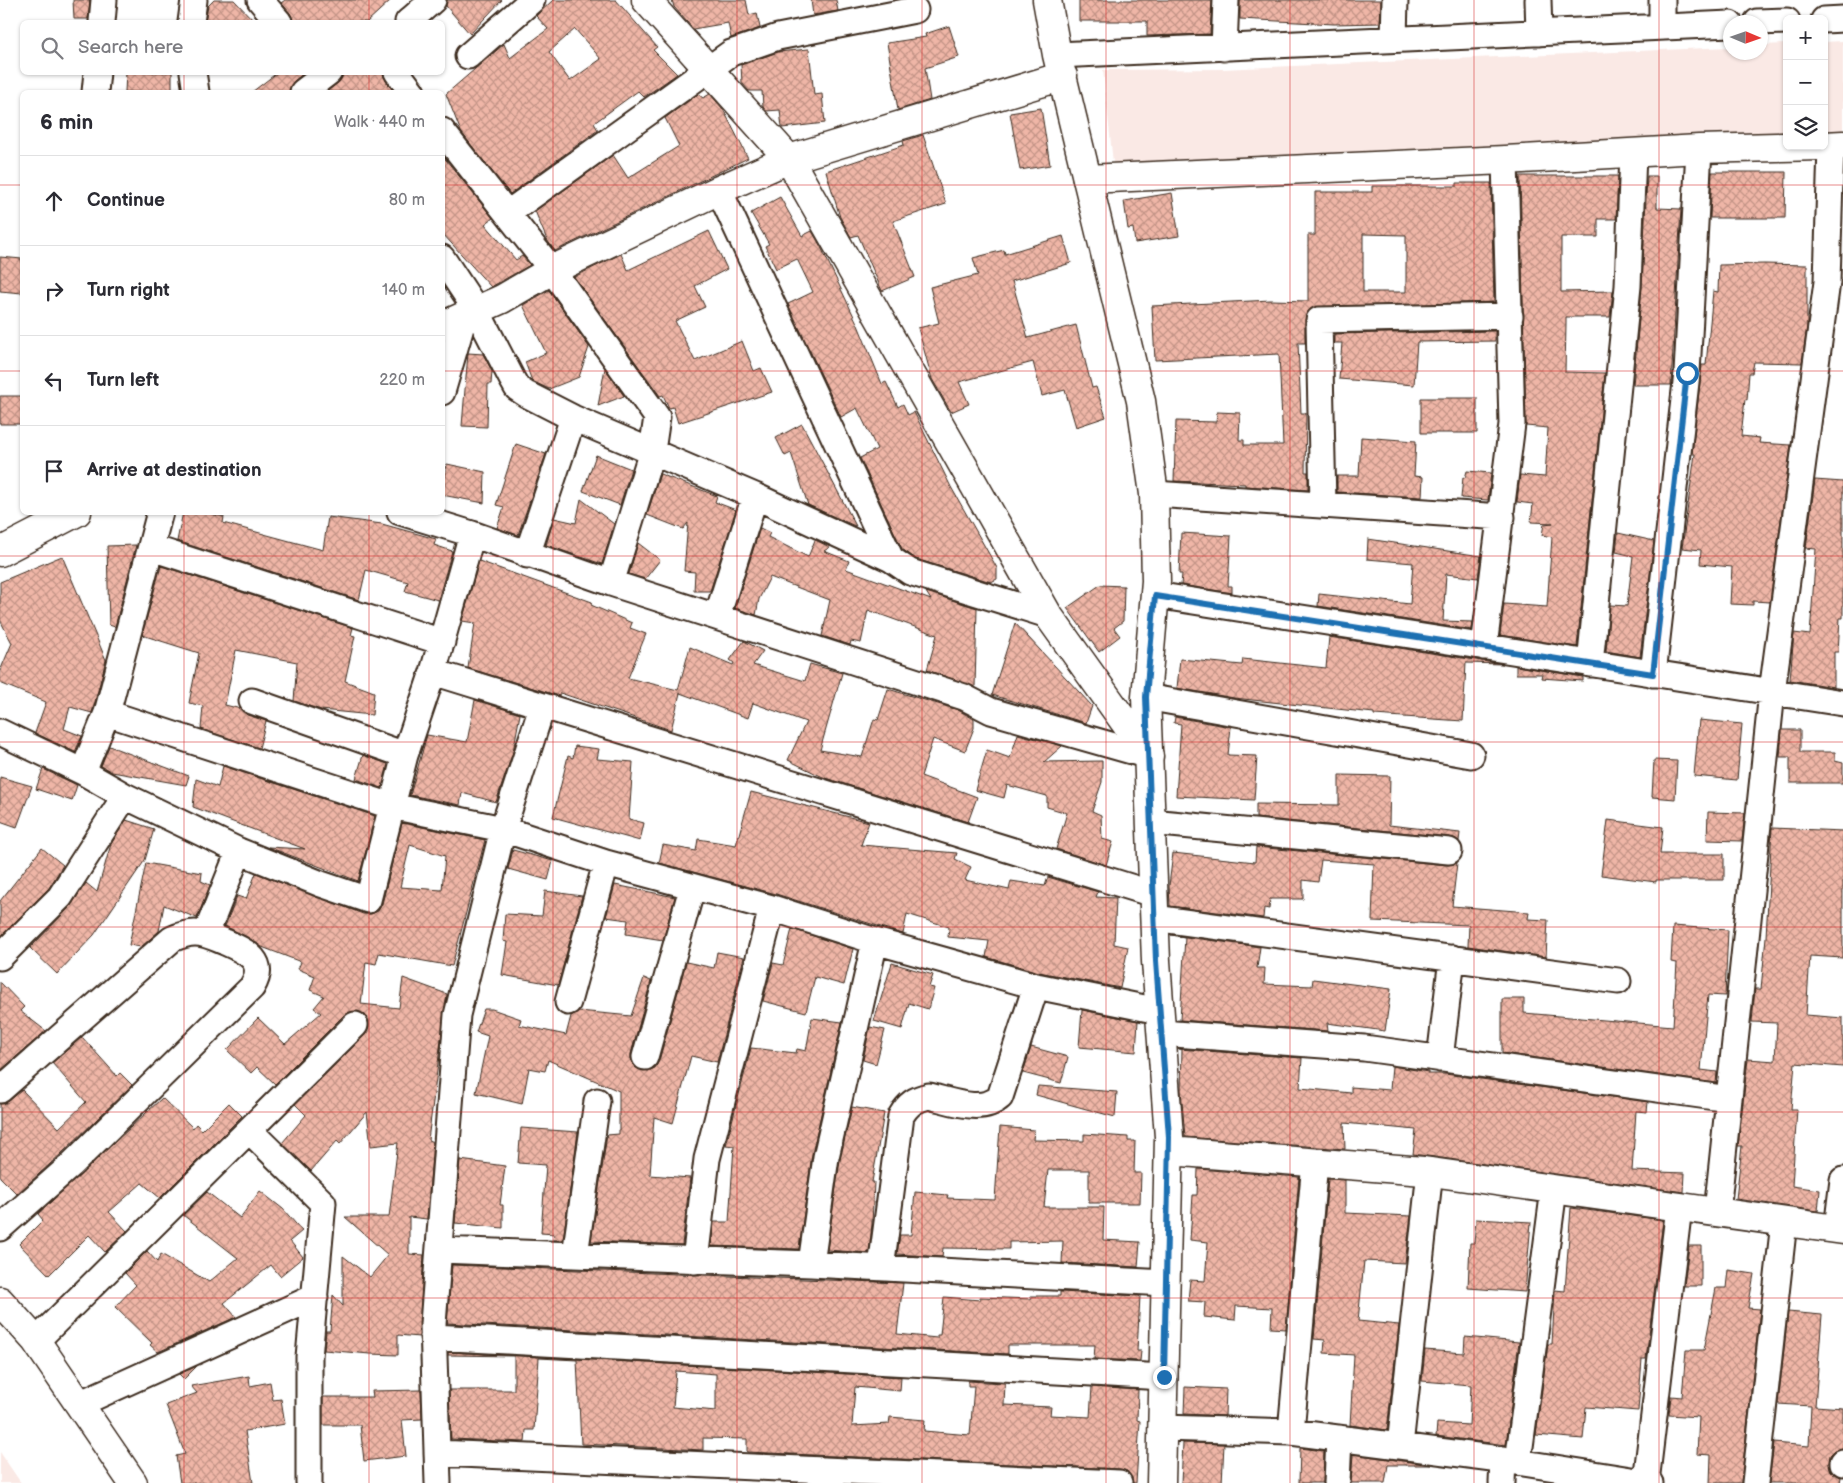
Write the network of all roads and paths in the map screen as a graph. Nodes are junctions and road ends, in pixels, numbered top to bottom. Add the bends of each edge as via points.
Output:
1 (104, 0) edge
2 (194, 0) edge
3 (260, 0) edge
4 (433, 0) edge
5 (532, 0) edge
6 (646, 0) edge
7 (1047, 0) edge
8 (1226, 0) edge
9 (1395, 0) edge
10 (1538, 0) edge
11 (1662, 0) edge
12 (915, 10) dead end
13 (1843, 19) edge
14 (102, 20) edge
15 (191, 20) edge
16 (277, 20) edge
17 (410, 20) edge
18 (1828, 20) edge
19 (1783, 21) edge
20 (1768, 22) edge
21 (1723, 24) edge
22 (1662, 26) junction
23 (1539, 33) junction
24 (1394, 39) junction
25 (1224, 48) junction
26 (468, 56) dead end
27 (1060, 66) junction
28 (707, 70) junction
29 (97, 75) edge
30 (193, 75) edge
31 (399, 75) edge
32 (328, 78) edge
33 (95, 90) edge
34 (196, 90) edge
35 (307, 90) edge
36 (410, 90) edge
37 (445, 135) edge
38 (1829, 146) edge
39 (1699, 149) junction
40 (1632, 153) junction
41 (789, 159) junction
42 (1505, 160) junction
43 (1087, 179) junction
44 (719, 190) junction
45 (508, 214) junction
46 (445, 267) edge
47 (552, 270) junction
48 (1510, 316) junction
49 (461, 318) edge
50 (445, 380) edge
51 (573, 418) junction
52 (652, 451) junction
53 (1154, 494) junction
54 (754, 496) junction
55 (1323, 505) junction
56 (67, 515) edge
57 (159, 515) edge
58 (411, 515) edge
59 (1502, 518) junction
60 (472, 534) junction
61 (152, 548) junction
62 (0, 552) edge
63 (527, 555) junction
64 (891, 559) junction
65 (611, 584) junction
66 (1155, 596) junction
67 (1048, 615) junction
68 (717, 617) junction
69 (442, 642) junction
70 (1484, 647) junction
71 (1590, 664) junction
72 (433, 672) junction
73 (1653, 674) junction
74 (1772, 692) junction
75 (1146, 697) junction
76 (252, 701) dead end
77 (1843, 704) edge
78 (542, 707) junction
79 (107, 713) junction
80 (0, 732) edge
81 (405, 754) junction
82 (1471, 755) dead end
83 (1149, 756) junction
84 (83, 772) junction
85 (125, 796) junction
86 (391, 806) junction
87 (1151, 822) junction
88 (503, 829) junction
89 (239, 851) junction
90 (1449, 851) dead end
91 (606, 863) junction
92 (692, 888) junction
93 (1154, 906) junction
94 (772, 908) junction
95 (206, 934) junction
96 (875, 941) junction
97 (2, 952) edge
98 (1452, 958) junction
99 (1618, 980) dead end
100 (1036, 986) junction
101 (568, 1002) dead end
102 (1160, 1022) junction
103 (355, 1025) dead end
104 (645, 1057) dead end
105 (1440, 1059) junction
106 (0, 1090) edge
107 (1729, 1098) junction
108 (597, 1101) dead end
109 (248, 1130) junction
110 (1169, 1152) junction
111 (1315, 1162) junction
112 (1430, 1171) junction
113 (1843, 1180) edge
114 (1554, 1189) junction
115 (1679, 1207) junction
116 (1717, 1212) junction
117 (1784, 1222) junction
118 (0, 1228) edge
119 (1840, 1230) edge
120 (440, 1250) junction
121 (576, 1255) junction
122 (695, 1261) junction
123 (811, 1264) junction
124 (881, 1268) junction
125 (1166, 1283) junction
126 (315, 1297) junction
127 (0, 1301) edge
128 (433, 1337) junction
129 (36, 1341) junction
130 (1164, 1377) junction
131 (78, 1404) junction
132 (1162, 1428) junction
133 (1291, 1432) junction
134 (1339, 1438) junction
135 (1400, 1446) junction
136 (437, 1453) junction
137 (1508, 1468) edge
138 (1621, 1481) edge
139 (133, 1483) edge
140 (309, 1483) edge
141 (438, 1483) edge
142 (1119, 1483) edge
143 (1161, 1483) edge
144 (1337, 1483) edge
145 (1648, 1483) edge
146 (1755, 1483) edge

1 - 14 street
2 - 15 street
3 - 16 street
4 - 17 street
5 - 26 street
6 - 28 main road
7 - 27 main road
8 - 25 street
9 - 24 street
10 - 23 street
11 - 22 street
12 - 28 street via 753,44 731,53
13 - 18 street
19 - 20 street
21 - 22 street
22 - 23 street
23 - 24 street
24 - 25 street
25 - 27 street
27 - 41 main road
27 - 43 main road
28 - 41 main road
28 - 45 street
29 - 33 street
30 - 34 street
31 - 36 street
32 - 35 street
37 - 45 street
38 - 39 main road
38 - 74 street via 1827,282
39 - 40 main road
39 - 73 street via 1687,373
40 - 42 main road
40 - 71 street via 1628,286
41 - 44 main road
41 - 67 main road
42 - 43 main road
42 - 48 street
43 - 53 main road via 1141,401
44 - 47 main road
44 - 64 street
45 - 47 street
46 - 49 street
47 - 49 main road
47 - 52 street via 657,417
48 - 55 street via 1319,320
48 - 59 street via 1512,424
49 - 50 street
49 - 51 street via 517,388
51 - 52 street
51 - 63 street
52 - 54 street
52 - 65 street
53 - 55 street
53 - 66 main road
54 - 64 street
54 - 68 street
55 - 59 street
56 - 62 main road
57 - 61 street
58 - 60 street
59 - 70 street
60 - 63 street
60 - 69 street
61 - 69 street
61 - 79 street
63 - 65 street
64 - 67 street via 910,572
65 - 68 street
66 - 70 street
66 - 75 main road
67 - 83 main road
68 - 83 street via 964,697 992,712
69 - 72 street
70 - 71 street
71 - 73 street
72 - 78 street
72 - 81 street
73 - 74 street
74 - 77 street
74 - 107 street
75 - 82 street
75 - 83 main road
76 - 81 street
78 - 88 street
78 - 93 street
79 - 84 street
79 - 86 street
80 - 84 street
81 - 86 street
83 - 87 main road
84 - 85 street
85 - 89 street
85 - 97 street via 60,897
86 - 88 street
86 - 89 street via 368,900
87 - 90 street
87 - 93 main road
88 - 91 street
88 - 120 street via 457,1015
89 - 95 street
91 - 92 street
91 - 101 street
92 - 94 street
92 - 104 street
93 - 98 street
93 - 102 main road
94 - 96 street
94 - 122 street via 708,1159
95 - 106 street via 182,935 165,943
95 - 118 street via 253,958 258,975 252,987 71,1164
96 - 100 street
96 - 123 street via 826,1157
98 - 99 street
98 - 105 street
100 - 102 street
100 - 124 street via 1000,1097 995,1102 982,1106 929,1096 920,1098 901,1116
102 - 105 street
102 - 110 main road
103 - 109 street
105 - 107 street
107 - 116 street
108 - 121 street
109 - 126 street via 323,1203
109 - 129 street
110 - 111 main road
110 - 125 main road
111 - 112 main road
111 - 133 street
112 - 114 main road
112 - 135 street
113 - 119 street
114 - 115 main road
114 - 137 street
115 - 116 main road
115 - 145 street
116 - 117 main road
117 - 119 main road
117 - 146 street
120 - 121 street
120 - 128 street
121 - 122 street
122 - 123 street
123 - 124 street
124 - 125 street
125 - 130 main road
126 - 131 street
126 - 140 street via 309,1358
127 - 129 main road
128 - 130 street
128 - 136 street
129 - 131 main road
130 - 132 main road
131 - 139 main road
132 - 133 street
132 - 143 main road
133 - 134 street
134 - 135 street
134 - 144 street
135 - 137 street
136 - 141 street
136 - 142 street
137 - 138 street
138 - 145 street

